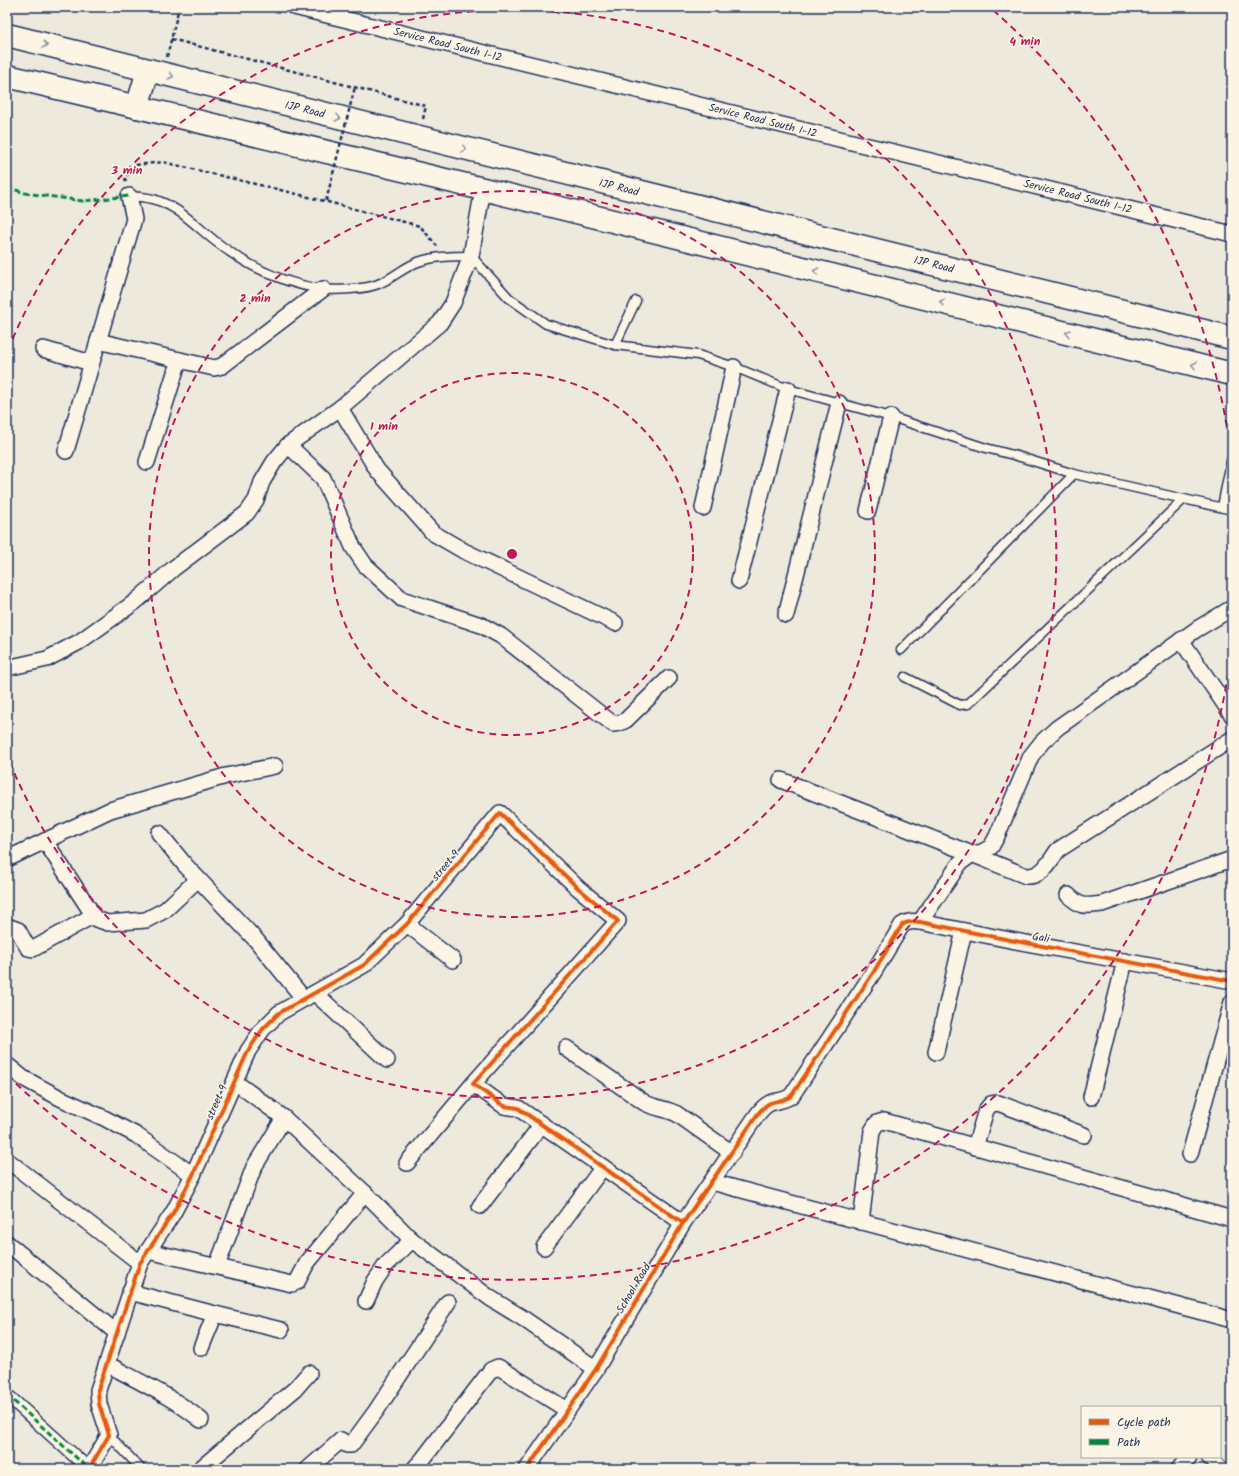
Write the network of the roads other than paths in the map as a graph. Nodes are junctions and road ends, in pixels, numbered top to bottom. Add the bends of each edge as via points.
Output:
1 (294, 7) edge
2 (7, 35) edge
3 (155, 72) junction
4 (7, 76) edge
5 (137, 107) junction
6 (483, 189) junction
7 (129, 196) joint
8 (1232, 234) edge
9 (471, 256) junction
10 (323, 289) junction
11 (636, 301) dead end
12 (1232, 338) edge
13 (98, 341) junction
14 (615, 345) junction
15 (43, 349) dead end
16 (179, 360) junction
17 (91, 363) junction
18 (734, 367) junction
19 (1232, 374) edge
20 (788, 389) junction
21 (839, 403) junction
22 (340, 408) junction
23 (891, 417) junction
24 (288, 445) junction
25 (66, 451) dead end
26 (1232, 456) edge
27 (147, 462) dead end
28 (1074, 474) junction
29 (1184, 499) junction
30 (1222, 507) junction
31 (703, 508) dead end
32 (1232, 510) edge
33 (868, 511) dead end
34 (739, 581) dead end
35 (1232, 608) edge
36 (786, 614) dead end
37 (615, 622) dead end
38 (1181, 640) junction
39 (901, 650) dead end
40 (7, 668) edge
41 (905, 677) dead end
42 (669, 678) dead end
43 (1232, 714) edge
44 (1232, 739) edge
45 (275, 766) dead end
46 (781, 780) dead end
47 (160, 833) dead end
48 (45, 841) junction
49 (972, 854) junction
50 (7, 859) edge
51 (1232, 859) edge
52 (198, 879) junction
53 (1068, 895) dead end
54 (90, 917) junction
55 (920, 922) junction
56 (407, 924) junction
57 (7, 926) edge
58 (964, 931) junction
59 (453, 960) dead end
60 (1125, 961) junction
61 (1232, 981) edge
62 (310, 996) junction
63 (1232, 1002) edge
64 (566, 1048) dead end
65 (936, 1052) dead end
66 (387, 1060) dead end
67 (7, 1065) edge
68 (235, 1082) junction
69 (473, 1084) junction
70 (1091, 1096) dead end
71 (284, 1118) junction
72 (756, 1118) joint
73 (542, 1124) junction
74 (1084, 1135) dead end
75 (975, 1147) junction
76 (732, 1153) junction
77 (1190, 1154) dead end
78 (7, 1160) edge
79 (407, 1163) dead end
80 (603, 1167) junction
81 (193, 1175) junction
82 (712, 1182) junction
83 (365, 1193) junction
84 (480, 1206) dead end
85 (1232, 1220) edge
86 (860, 1222) junction
87 (683, 1223) junction
88 (412, 1240) junction
89 (7, 1243) edge
90 (544, 1247) dead end
91 (144, 1257) junction
92 (217, 1266) junction
93 (130, 1292) junction
94 (366, 1301) dead end
95 (448, 1302) dead end
96 (215, 1314) junction
97 (1232, 1320) edge
98 (281, 1330) dead end
99 (117, 1333) junction
100 (201, 1348) dead end
101 (107, 1364) junction
102 (596, 1369) junction
103 (309, 1373) dead end
104 (7, 1396) edge
105 (567, 1410) junction
106 (201, 1420) dead end
107 (109, 1435) junction
108 (1188, 1458) edge
109 (1210, 1458) edge
110 (89, 1469) edge
111 (141, 1469) edge
112 (200, 1469) edge
113 (308, 1469) edge
114 (414, 1469) edge
115 (527, 1469) edge
116 (1179, 1469) edge
117 (1221, 1469) edge

1 - 8 street, Service Road South I-12
2 -> 3 highway, IJP Road
3 - 5 highway
3 -> 12 highway, IJP Road
4 - 5 highway
5 - 6 highway
6 - 9 street
19 -> 6 highway
7 - 10 lane via 158,200 174,207 216,241 261,271 291,282
7 - 13 street via 134,219
9 - 10 lane via 445,255 417,262 378,285
9 - 14 lane via 509,298 546,324
9 - 22 street via 452,303 440,323
10 - 16 street via 222,366 214,368
11 - 14 lane
13 - 16 street
13 - 17 street
14 - 18 lane via 698,355
15 - 17 street
16 - 27 street
17 - 25 street
18 - 20 lane
18 - 31 street
20 - 21 lane
20 - 34 street
21 - 23 lane
21 - 36 street
22 - 24 street
22 - 37 street via 377,470 432,533 464,551
23 - 28 lane
23 - 33 street
24 - 40 street via 274,462 247,513 174,568 135,602 79,642 47,659
24 - 42 street via 323,478 353,547 365,565 402,599 481,624 613,724 620,724 626,720
26 - 30 lane
28 - 29 lane
28 - 39 lane
29 - 30 lane
29 - 41 lane via 968,704 960,705
30 - 32 lane
35 - 38 street
38 - 43 street
38 - 49 street via 1057,728 1042,742 1031,756 991,846 982,852
44 - 49 street via 1058,850 1040,873 1033,877
45 - 48 street via 226,776 110,810
46 - 49 street
47 - 52 street
48 - 50 street
48 - 54 street via 92,910
49 - 55 street via 960,863
51 - 53 street via 1102,904 1078,904
52 - 54 street via 165,910 146,920 108,924
52 - 62 street
54 - 57 street via 33,949 28,948 18,930
55 - 58 street, Gali
55 - 72 street, Gali via 911,921 902,925 792,1095 788,1099 768,1104
56 - 59 street
56 - 62 street, street 9 via 364,965
56 - 69 street, street 9 via 500,813 578,888 618,921
58 - 60 street, Gali
58 - 65 street
60 - 61 street, Gali
60 - 70 street
62 - 66 street
62 - 68 street, street 9 via 279,1013 262,1030 248,1051
63 - 77 street
64 - 76 street via 645,1103 677,1114
67 - 81 street via 23,1078 136,1135
68 - 71 street
68 - 81 street, street 9
69 - 73 street via 504,1106 518,1108
69 - 79 street
71 - 83 street
71 - 92 street via 254,1167
72 - 76 street, School Road
73 - 80 street
73 - 84 street
74 - 75 street via 998,1104 991,1104 986,1110
75 - 85 street
75 - 86 street via 884,1121 877,1123 872,1131
76 - 82 street, School Road
78 - 91 street
80 - 87 street
80 - 90 street
81 - 91 street, street 9 via 173,1213
82 - 86 street
82 - 87 street, School Road
83 - 88 street
83 - 92 street via 307,1263 297,1282 292,1284
86 - 97 street
87 - 102 street, School Road
88 - 94 street via 386,1265
88 - 102 street via 490,1298 521,1316
89 - 99 street
91 - 92 street
91 - 93 street, street 9
93 - 96 street
93 - 99 street, street 9
95 - 113 street via 376,1412 351,1445 341,1440
96 - 98 street
96 - 100 street
99 - 101 street, street 9
101 - 106 street via 171,1399
101 - 107 street, street 9 via 98,1390 99,1404
102 - 105 street, School Road
103 - 112 street via 295,1389
104 - 110 street
105 - 114 street via 498,1367 491,1370
105 - 115 street, School Road
107 - 110 street
107 - 111 lane
108 - 116 street
109 - 117 street

